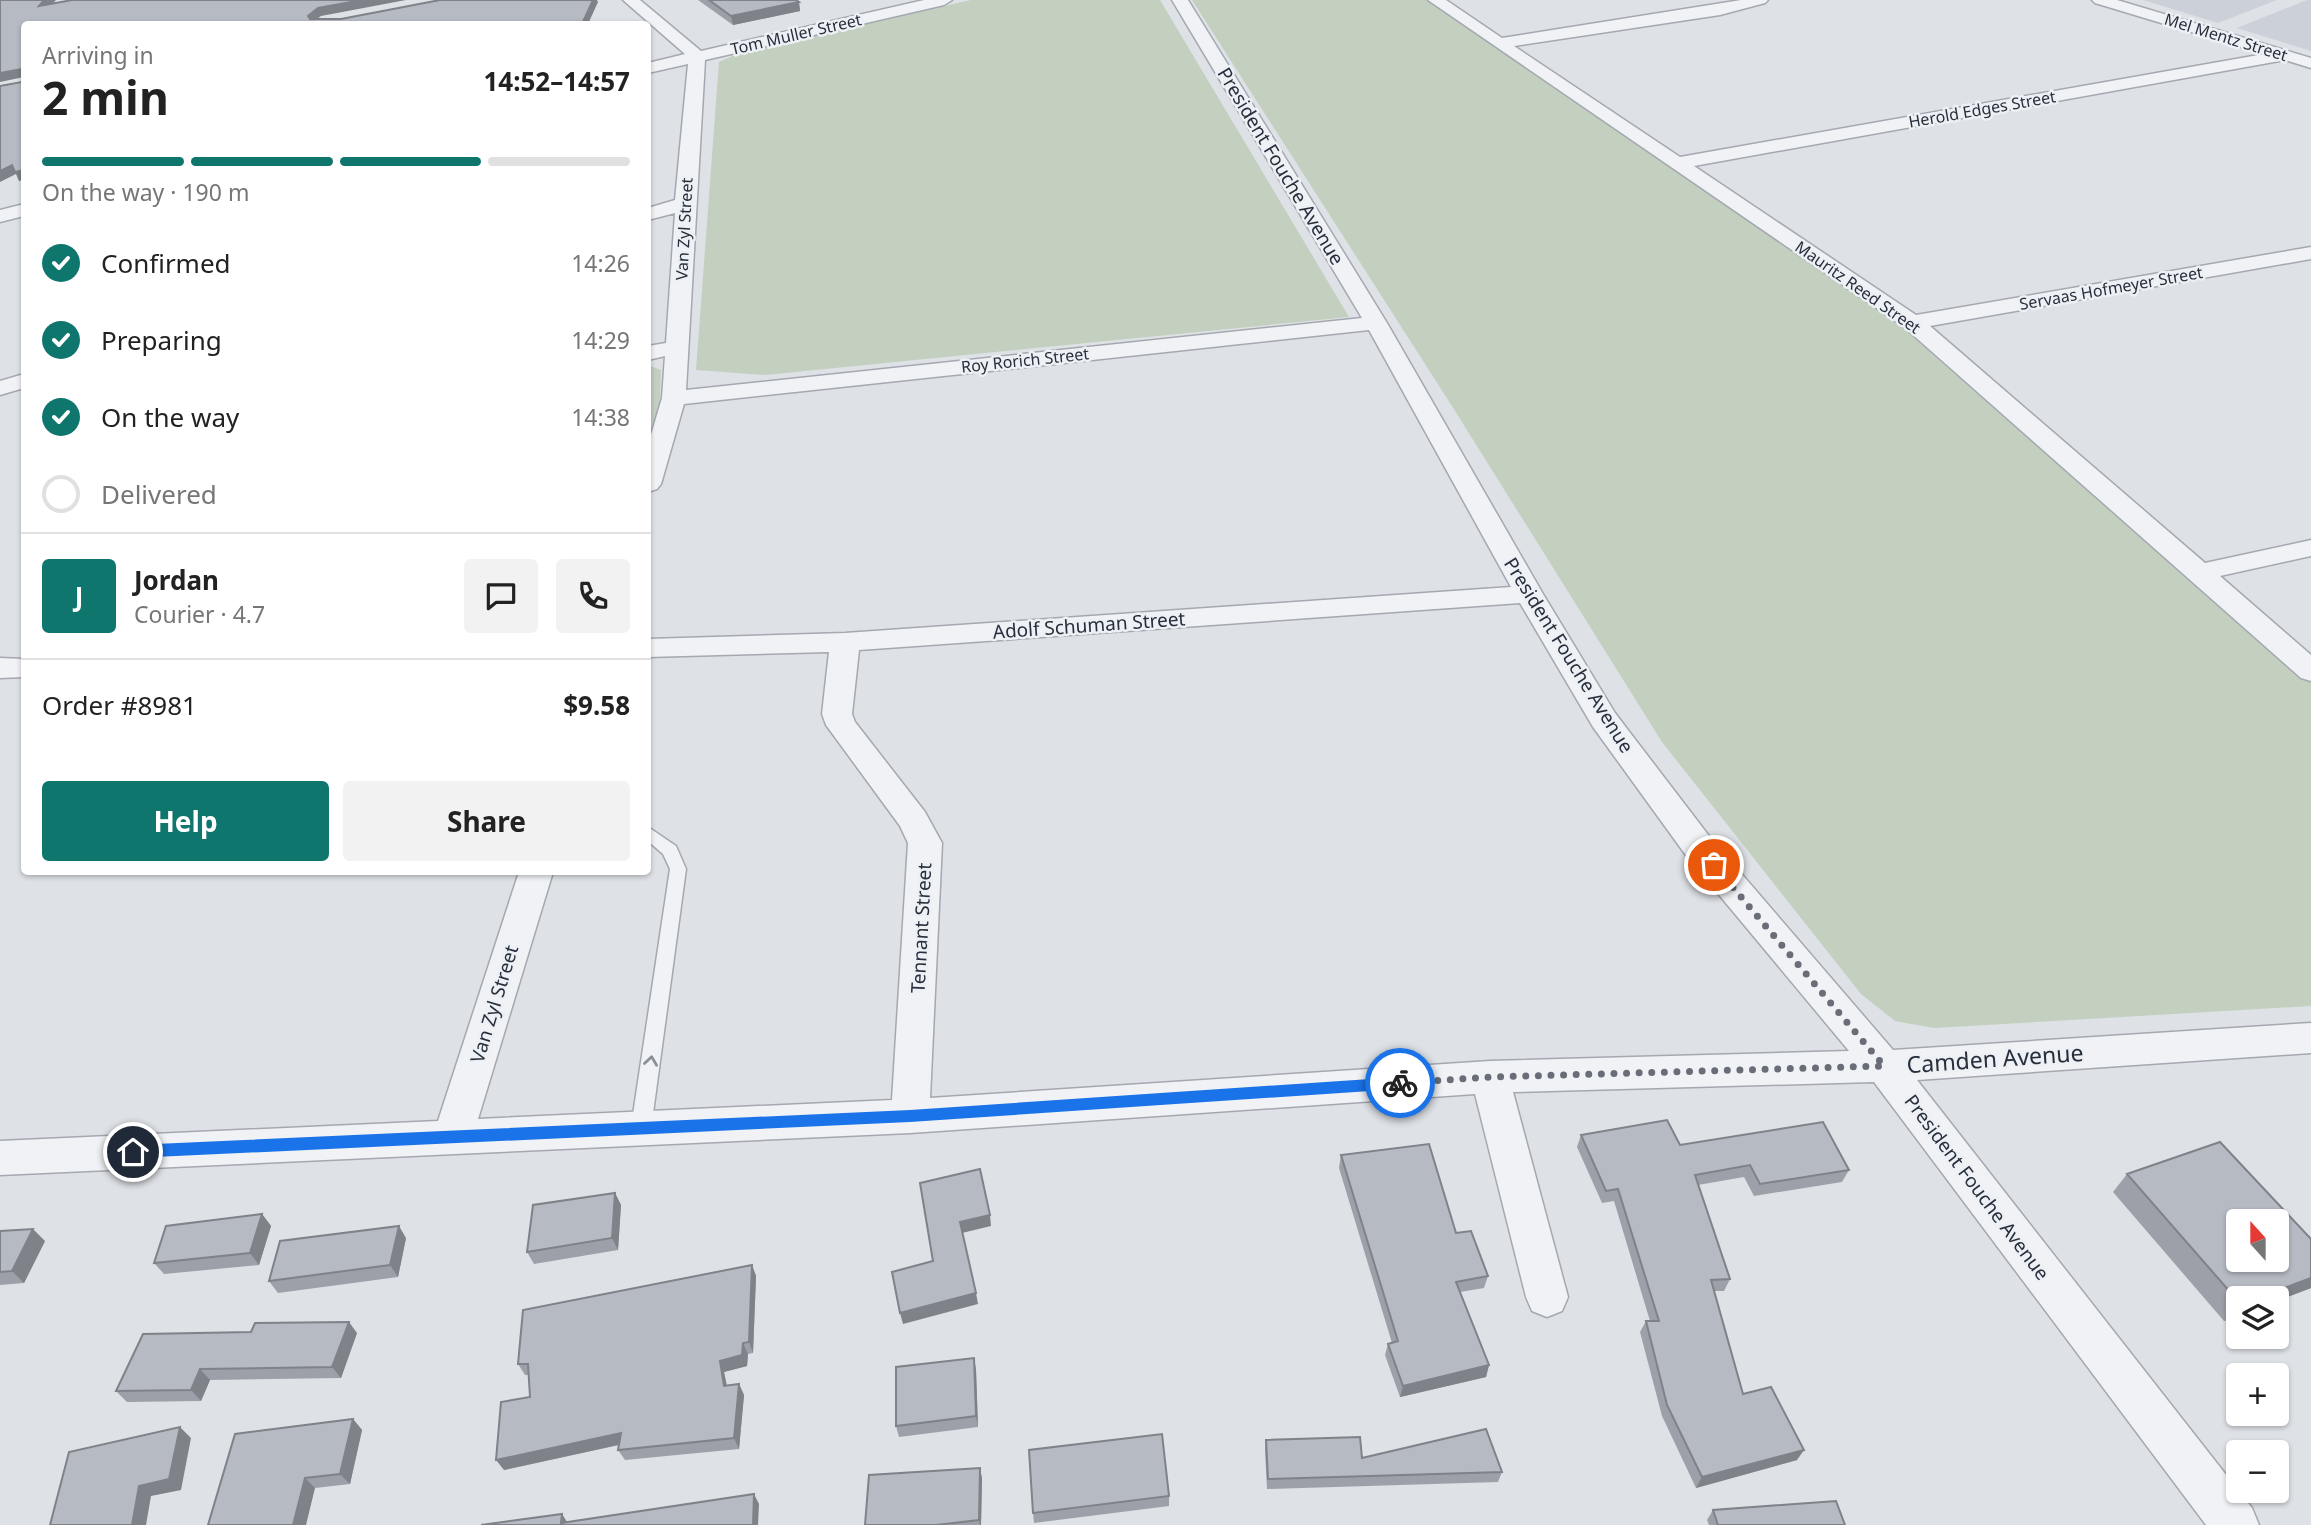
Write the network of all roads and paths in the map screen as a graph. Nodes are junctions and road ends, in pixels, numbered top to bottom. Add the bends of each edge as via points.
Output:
1 (631, 0) edge
2 (944, 0) edge
3 (1180, 0) edge
4 (1436, 0) edge
5 (2101, 0) edge
6 (1754, 1) edge
7 (1499, 43) junction
8 (2287, 55) junction
9 (697, 56) junction
10 (2311, 63) edge
11 (651, 67) edge
12 (1677, 163) junction
13 (685, 204) junction
14 (21, 211) edge
15 (651, 213) edge
16 (0, 216) edge
17 (2311, 253) edge
18 (1912, 322) junction
19 (1376, 323) junction
20 (678, 347) junction
21 (651, 352) edge
22 (21, 383) edge
23 (0, 388) edge
24 (674, 398) junction
25 (651, 474) edge
26 (2311, 548) edge
27 (2198, 573) junction
28 (1529, 594) junction
29 (845, 642) junction
30 (651, 648) edge
31 (0, 668) edge
32 (21, 668) edge
33 (2311, 671) edge
34 (651, 835) edge
35 (535, 875) edge
36 (2311, 1038) edge
37 (1884, 1066) junction
38 (1490, 1077) junction
39 (910, 1116) junction
40 (641, 1128) junction
41 (453, 1136) junction
42 (0, 1158) edge
43 (1547, 1297) dead end
44 (2235, 1525) edge

1 - 9 street
2 - 9 street, Tom Muller Street
3 - 19 street, President Fouche Avenue
4 - 7 street, Mauritz Reed Street
5 - 8 street, Mel Mentz Street
6 - 7 street
7 - 12 street, Mauritz Reed Street
8 - 10 street, Mel Mentz Street
8 - 12 street, Herold Edges Street
9 - 11 street, Tom Muller Street
9 - 13 street, Van Zyl Street
12 - 18 street, Mauritz Reed Street
13 - 15 street
13 - 20 street, Van Zyl Street
14 - 16 street
17 - 18 street, Servaas Hofmeyer Street
18 - 27 street, Mauritz Reed Street
19 - 24 street, Roy Rorich Street
19 - 28 street, President Fouche Avenue
20 - 21 street
20 - 24 street, Van Zyl Street
22 - 23 street
24 - 25 street, Van Zyl Street
26 - 27 street
27 - 33 street, Mauritz Reed Street
28 - 29 street, Adolf Schuman Street
28 - 37 street, President Fouche Avenue via 1604,720 1697,845
29 - 30 street, Adolf Schuman Street
29 - 39 street, Tennant Street via 837,713 841,725 913,820 925,843
31 - 32 street
40 -> 34 lane via 678,869 670,850
35 - 41 street, Van Zyl Street
36 - 37 street, Camden Avenue
37 - 38 street, Camden Avenue
37 - 44 street, President Fouche Avenue
38 - 39 street, Camden Avenue
38 - 43 street
39 - 40 street, Camden Avenue
40 - 41 street, Camden Avenue
41 - 42 street, Camden Avenue

